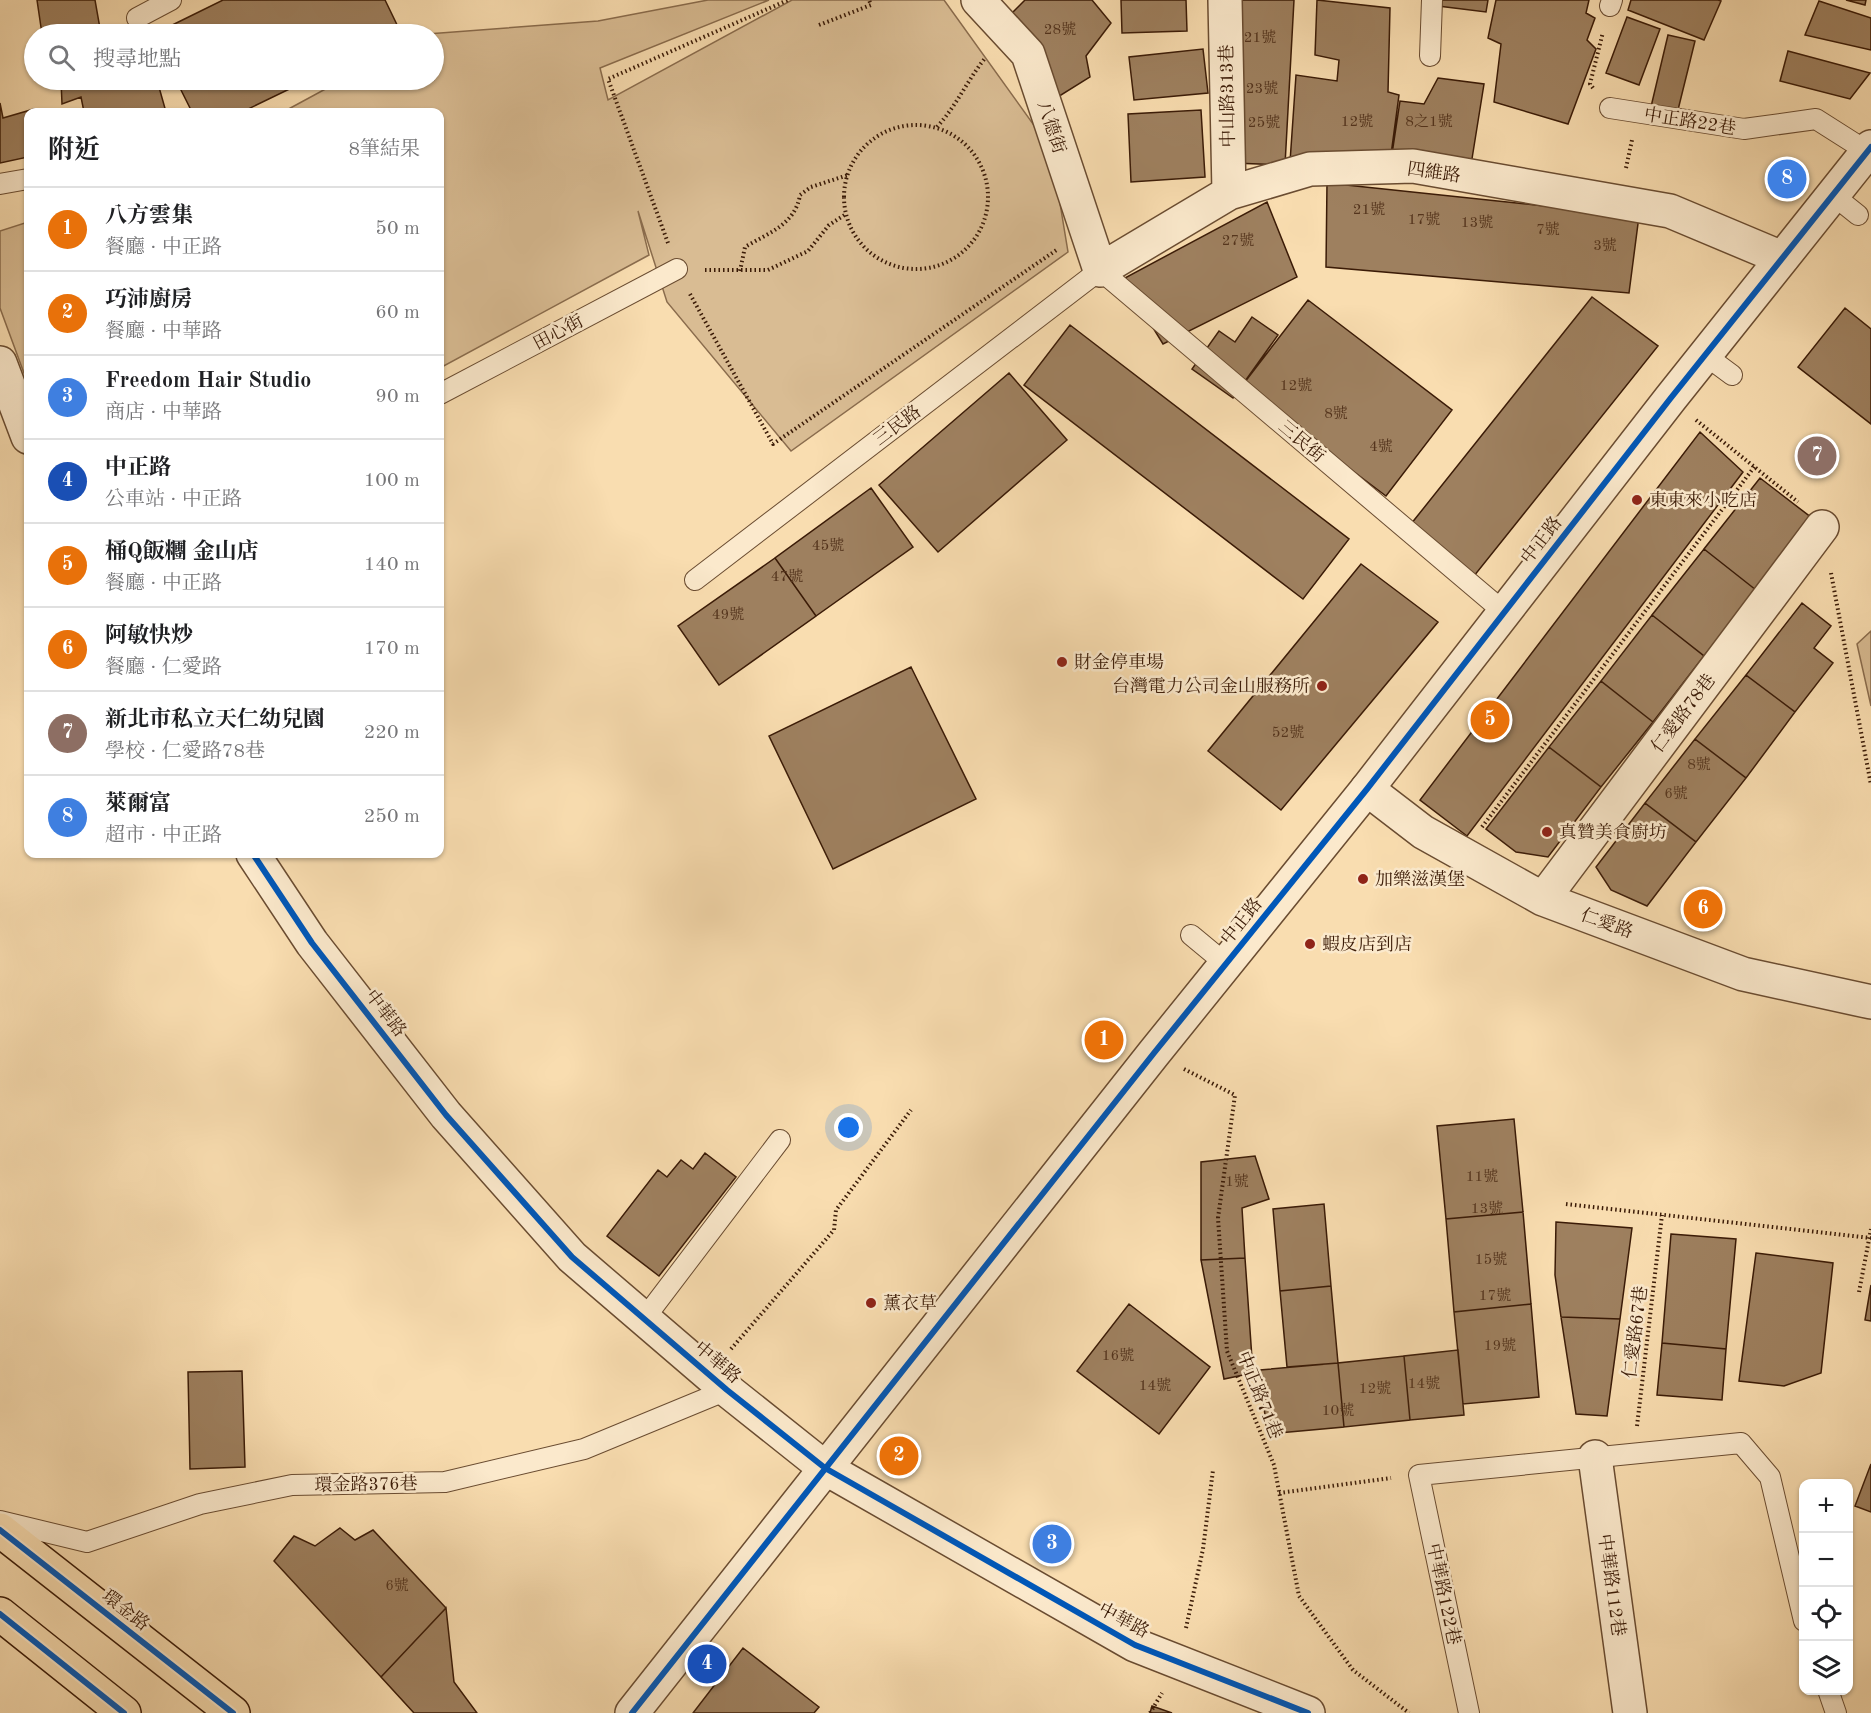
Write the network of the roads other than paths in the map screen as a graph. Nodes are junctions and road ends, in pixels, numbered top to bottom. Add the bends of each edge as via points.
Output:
1 (171, 0) edge
2 (978, 0) edge
3 (1225, 0) edge
4 (1432, 0) edge
5 (137, 18) dead end
6 (1430, 56) dead end
7 (1610, 108) road end
8 (1869, 149) edge
9 (24, 180) edge
10 (0, 184) edge
11 (1229, 193) junction
12 (1833, 195) junction
13 (1858, 215) dead end
14 (1782, 258) junction
15 (677, 269) road end
16 (1100, 270) junction
17 (1705, 355) junction
18 (0, 363) edge
19 (1732, 375) dead end
20 (444, 392) edge
21 (24, 426) edge
22 (1822, 526) dead end
23 (695, 580) dead end
24 (1504, 612) junction
25 (1367, 789) junction
26 (256, 858) edge
27 (1543, 899) junction
28 (1191, 935) dead end
29 (1226, 963) junction
30 (1871, 1002) edge
31 (780, 1140) dead end
32 (644, 1318) junction
33 (718, 1382) junction
34 (1594, 1457) junction
35 (825, 1468) junction
36 (0, 1521) edge
37 (0, 1530) edge
38 (1799, 1604) edge
39 (0, 1614) edge
40 (1830, 1695) edge
41 (124, 1713) edge
42 (233, 1713) edge
43 (632, 1713) edge
44 (1308, 1713) edge
45 (1469, 1713) edge
46 (1630, 1713) edge
47 (1836, 1713) edge

1 - 5 lane
2 - 16 street, 八德街 via 1028,54
3 - 11 street, 中山路313巷
4 - 6 lane
7 - 8 lane, 中正路22巷 via 1744,129 1816,119
8 - 12 street, 中正路
9 - 10 lane
11 - 14 street, 四維路 via 1310,170 1413,166 1670,211
11 - 16 street, 四維路
12 - 13 lane
12 - 14 street, 中正路
14 - 17 street, 中正路
15 - 20 lane, 田心街
16 - 23 lane, 三民路
16 - 24 lane, 三民街
17 - 19 lane
17 - 24 street, 中正路
18 - 21 street
22 - 27 street, 仁愛路78巷
24 - 25 street, 中正路
25 - 27 street, 仁愛路 via 1423,832
25 - 29 street, 中正路
26 - 32 street, 中華路 via 312,944 446,1115 572,1257
27 - 30 street, 仁愛路 via 1743,974
28 - 29 lane
29 - 35 street, 中正路
31 - 32 lane
32 - 33 street, 中華路
33 - 35 street, 中華路
33 - 36 lane, 環金路376巷 via 584,1449 446,1482 292,1485 200,1504 87,1542
34 - 38 lane via 1742,1443 1770,1477
34 - 45 lane, 中華路122巷 via 1419,1474
34 - 46 street, 中華路112巷
35 - 43 street, 中正路
35 - 44 street, 中華路 via 1135,1645
37 - 42 main road, 環金路
39 - 41 main road
40 - 47 lane

